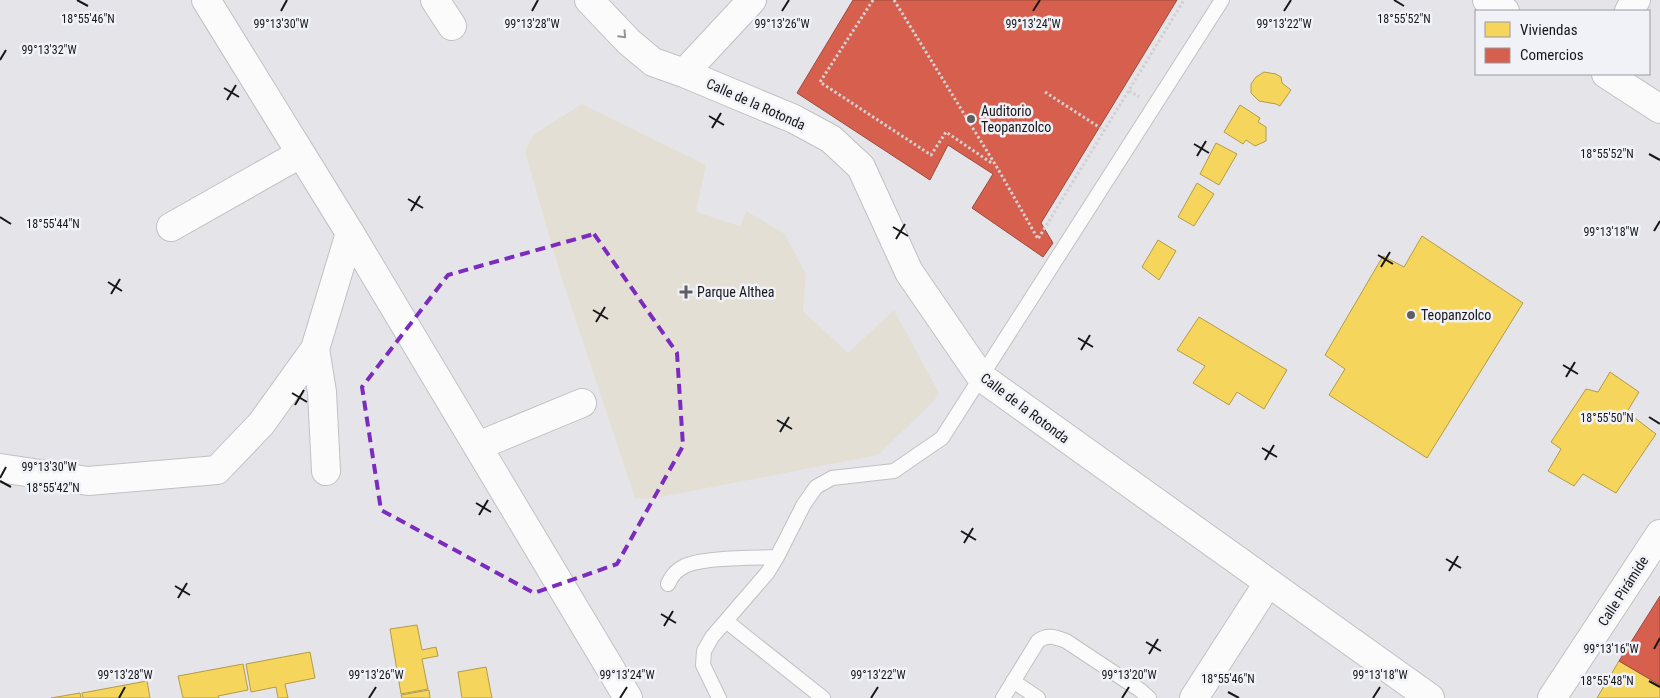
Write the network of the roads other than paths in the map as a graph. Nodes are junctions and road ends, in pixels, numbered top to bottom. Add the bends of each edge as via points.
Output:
1 (206, 0) edge
2 (435, 0) edge
3 (589, 0) edge
4 (752, 0) edge
5 (1222, 0) edge
6 (1487, 0) edge
7 (1503, 10) edge
8 (452, 26) dead end
9 (684, 73) junction
10 (1608, 75) edge
11 (1660, 109) edge
12 (300, 154) junction
13 (171, 227) dead end
14 (350, 233) junction
15 (315, 349) junction
16 (981, 377) junction
17 (582, 403) dead end
18 (478, 446) junction
19 (0, 468) edge
20 (326, 470) dead end
21 (1660, 534) edge
22 (777, 557) junction
23 (1268, 583) junction
24 (668, 584) dead end
25 (726, 621) junction
26 (1013, 681) junction
27 (1141, 695) edge
28 (628, 698) edge
29 (719, 698) edge
30 (823, 698) edge
31 (1003, 698) edge
32 (1038, 698) edge
33 (1161, 698) edge
34 (1194, 698) edge
35 (1430, 698) edge
36 (1552, 698) edge

1 - 12 street
2 - 8 street
3 -> 9 street, Calle de la Rotonda via 653,62
4 - 9 street
5 - 16 lane
6 - 7 street
9 - 16 street, Calle de la Rotonda via 794,119 831,139 861,167 909,272
10 - 11 street
12 - 13 street
12 - 14 street
14 - 15 street
14 - 18 street
15 - 19 street via 261,424 217,470 88,481
15 - 20 street via 322,392
16 - 22 lane via 942,438 894,471 832,478 816,487
16 - 23 street, Calle de la Rotonda
17 - 18 street
18 - 28 street
21 - 36 street, Calle Pirámide
22 - 24 lane via 699,562 683,566 672,575
22 - 25 lane
23 - 34 street
23 - 35 street, Calle de la Rotonda
25 - 29 lane via 704,651 703,665
25 - 30 lane
26 - 27 lane via 1038,641 1045,636 1054,636 1066,641
26 - 31 lane
26 - 32 lane
27 - 33 lane

